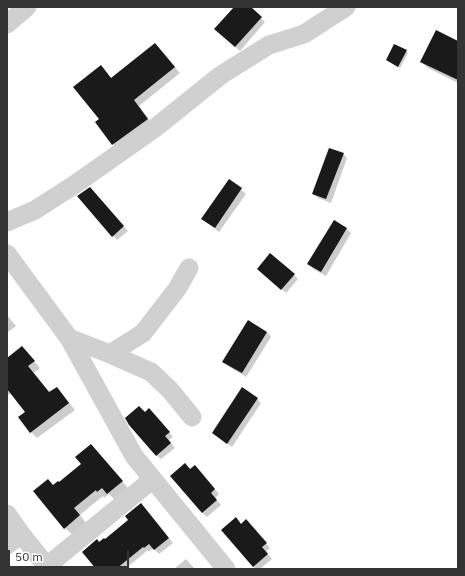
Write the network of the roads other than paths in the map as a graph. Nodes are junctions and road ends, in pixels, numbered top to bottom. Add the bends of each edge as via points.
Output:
1 (27, 7) edge
2 (346, 7) edge
3 (7, 24) edge
4 (7, 222) edge
5 (7, 254) edge
6 (190, 268) dead end
7 (69, 338) junction
8 (110, 354) junction
9 (192, 417) dead end
10 (153, 479) junction
11 (7, 514) edge
12 (14, 540) edge
13 (48, 568) edge
14 (226, 569) edge

1 - 3 street
2 - 4 street via 304,34 270,45 221,74 155,128 74,185 35,210
5 - 7 street
6 - 8 street via 143,333
7 - 8 street
7 - 10 street via 134,456
8 - 9 street via 152,372
10 - 13 street
10 - 14 street
11 - 12 street
12 - 13 street

